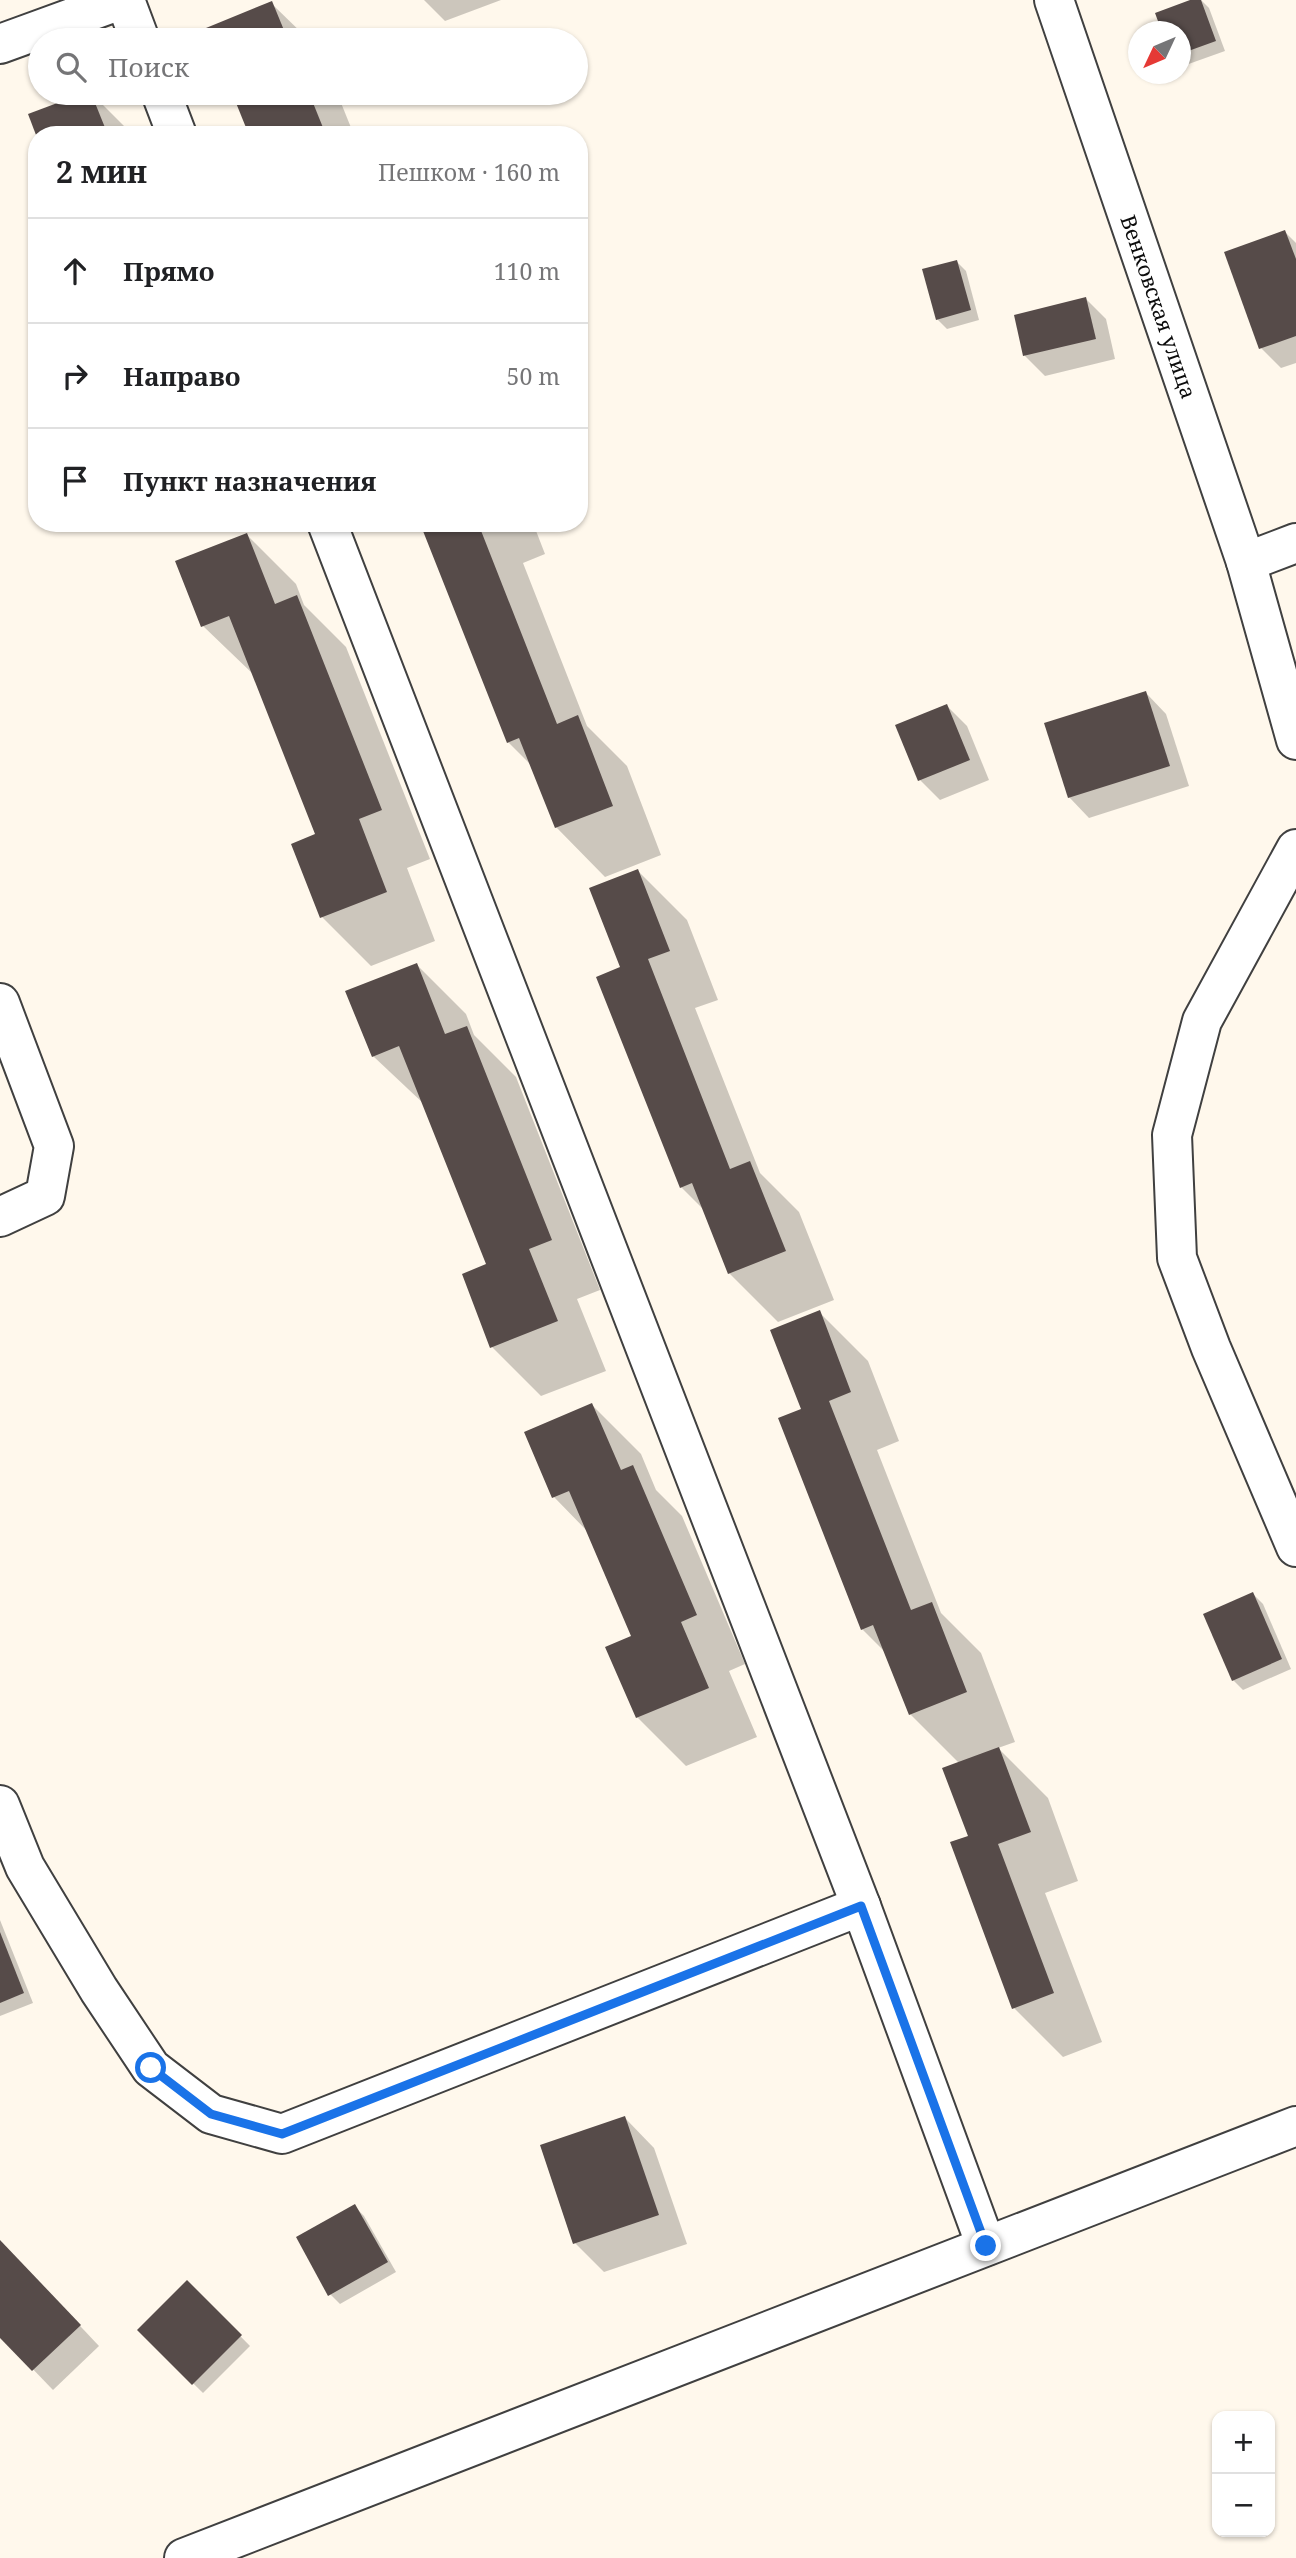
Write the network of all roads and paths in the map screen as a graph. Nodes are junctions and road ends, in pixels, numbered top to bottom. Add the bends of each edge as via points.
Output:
1 (123, 0) edge
2 (1054, 0) edge
3 (45, 28) edge
4 (135, 28) edge
5 (28, 34) edge
6 (0, 44) edge
7 (166, 105) edge
8 (174, 126) edge
9 (330, 532) edge
10 (1296, 543) edge
11 (1245, 562) junction
12 (1296, 740) edge
13 (1296, 849) edge
14 (0, 1003) edge
15 (0, 1217) edge
16 (1296, 1547) edge
17 (0, 1805) edge
18 (861, 1906) junction
19 (1296, 2126) edge
20 (986, 2246) junction
21 (184, 2558) edge

1 - 3 street
1 - 4 street
2 - 11 street, Венковская улица
5 - 6 street
7 - 8 street
9 - 18 street
10 - 11 street
11 - 12 street, Венковская улица
13 - 16 street via 1202,1021 1172,1135 1177,1258
14 - 15 street via 54,1146 45,1196
17 - 18 street via 25,1867 151,2068 211,2114 282,2134
18 - 20 street
19 - 20 street
20 - 21 street

